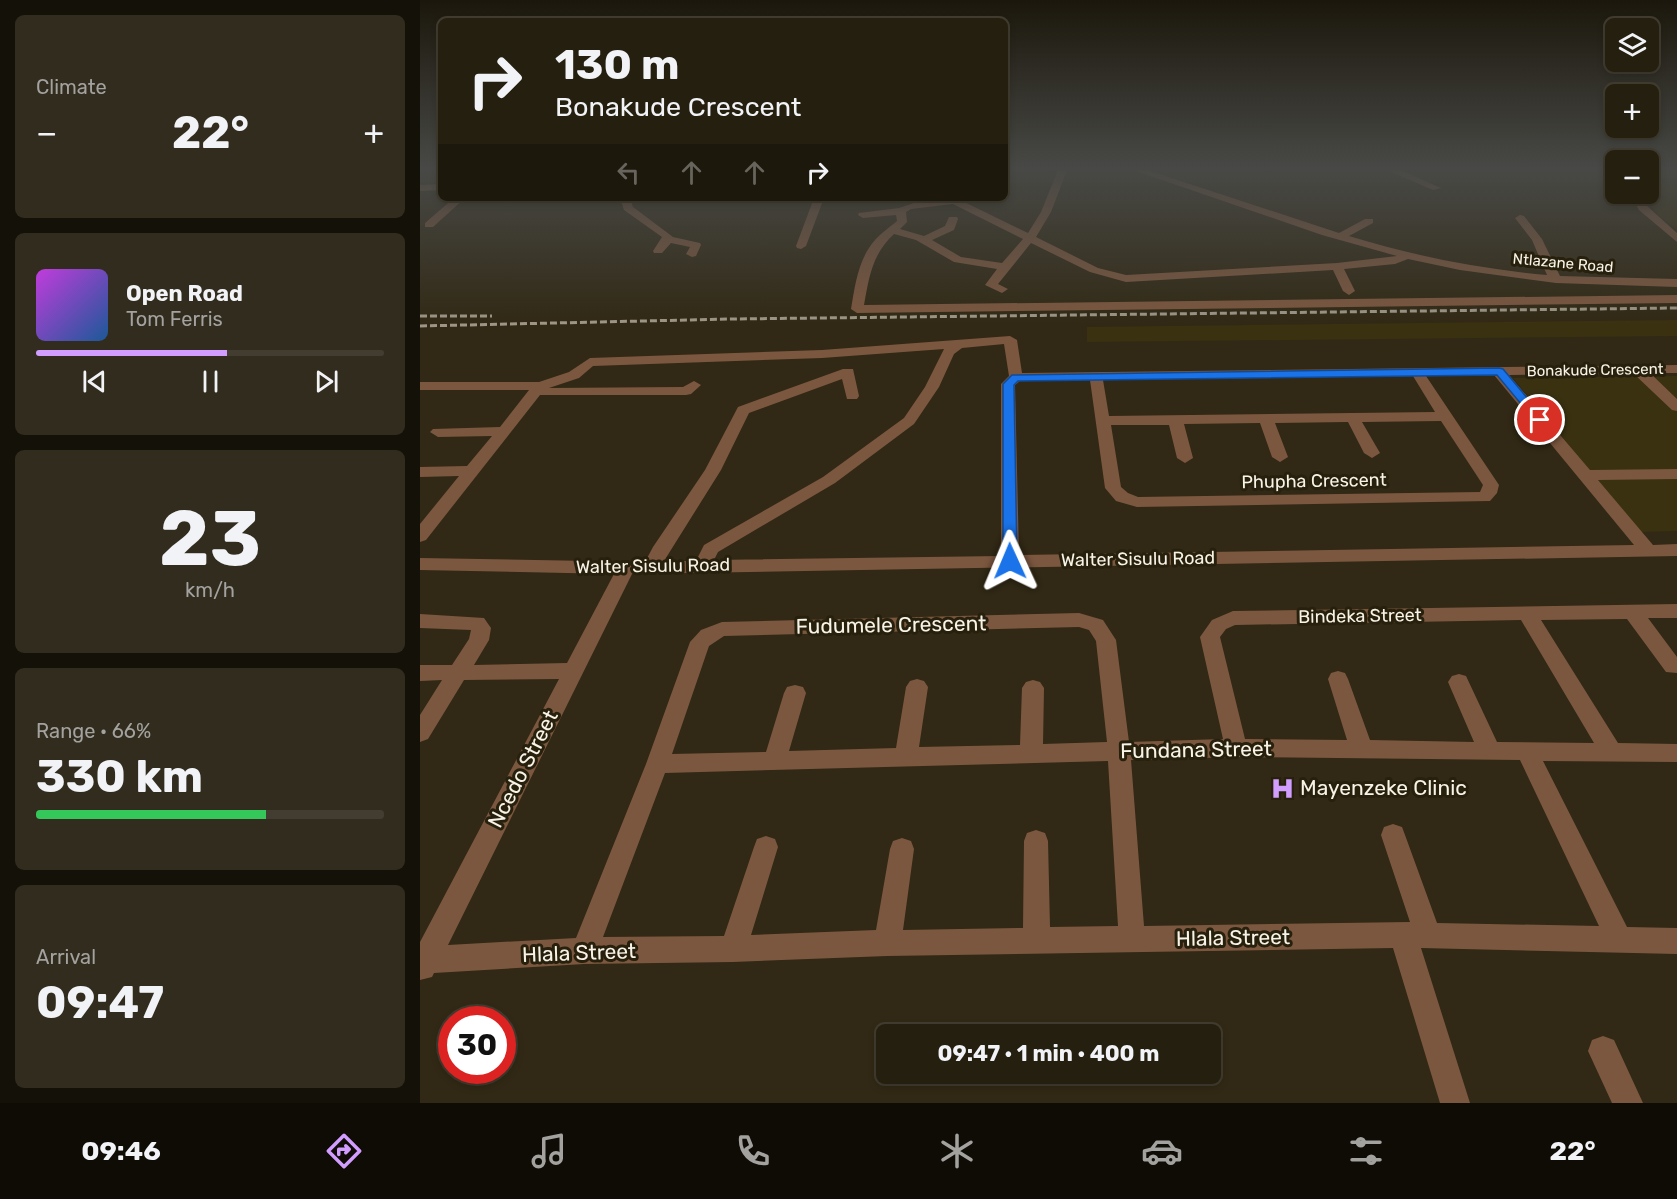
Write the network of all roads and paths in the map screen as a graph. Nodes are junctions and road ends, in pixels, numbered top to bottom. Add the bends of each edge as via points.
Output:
1 (433, 221) edge
2 (644, 221) edge
3 (810, 221) edge
4 (902, 221) edge
5 (952, 221) edge
6 (997, 221) edge
7 (1041, 221) edge
8 (1293, 221) edge
9 (1369, 221) dead end
10 (1523, 221) edge
11 (1658, 221) edge
12 (429, 225) dead end
13 (894, 231) junction
14 (1340, 237) junction
15 (1030, 238) junction
16 (668, 239) junction
17 (1677, 239) edge
18 (924, 240) junction
19 (801, 246) dead end
20 (658, 251) dead end
21 (692, 254) dead end
22 (1403, 258) dead end
23 (1248, 261) dead end
24 (1337, 266) junction
25 (1005, 267) junction
26 (1268, 275) junction
27 (1556, 280) junction
28 (1677, 283) edge
29 (1002, 289) dead end
30 (1349, 291) dead end
31 (1677, 299) edge
32 (961, 342) junction
33 (1677, 369) edge
34 (1638, 370) junction
35 (1499, 372) junction
36 (1418, 374) junction
37 (1016, 377) junction
38 (1096, 377) junction
39 (694, 385) dead end
40 (420, 386) edge
41 (538, 389) junction
42 (852, 396) dead end
43 (1677, 408) edge
44 (1445, 416) junction
45 (1353, 418) junction
46 (1266, 419) junction
47 (1175, 420) junction
48 (1103, 421) junction
49 (505, 431) junction
50 (438, 432) dead end
51 (1372, 453) dead end
52 (1280, 457) dead end
53 (1185, 458) dead end
54 (472, 471) junction
55 (420, 472) edge
56 (1677, 474) edge
57 (1587, 475) junction
58 (420, 536) edge
59 (1648, 550) junction
60 (1677, 550) edge
61 (1010, 561) junction
62 (420, 564) edge
63 (703, 566) junction
64 (652, 567) junction
65 (626, 568) junction
66 (1632, 611) junction
67 (1677, 611) edge
68 (1526, 612) junction
69 (420, 621) edge
70 (1673, 667) dead end
71 (573, 671) junction
72 (459, 672) junction
73 (420, 673) edge
74 (1338, 679) dead end
75 (1460, 682) dead end
76 (917, 687) dead end
77 (1033, 688) dead end
78 (795, 693) dead end
79 (420, 733) edge
80 (1236, 748) junction
81 (1362, 750) junction
82 (1119, 751) junction
83 (1490, 752) junction
84 (1527, 752) junction
85 (1611, 752) junction
86 (1031, 753) junction
87 (1677, 753) edge
88 (906, 756) junction
89 (774, 759) junction
90 (657, 764) junction
91 (1393, 835) dead end
92 (1036, 841) dead end
93 (766, 847) dead end
94 (902, 849) dead end
95 (1416, 936) junction
96 (1132, 939) junction
97 (1620, 940) junction
98 (1037, 941) junction
99 (1677, 941) edge
100 (887, 943) junction
101 (733, 949) junction
102 (584, 951) junction
103 (422, 963) edge
104 (1603, 1051) dead end
105 (1455, 1103) edge
106 (1628, 1103) edge

1 - 12 street
2 - 16 street
3 - 19 street
4 - 13 street
5 - 18 street via 950,228
6 - 15 street
7 - 15 street
8 - 14 street, Ntlazane Road
9 - 14 street
10 - 27 street via 1537,239
11 - 17 street
13 - 18 street
13 - 31 street via 878,243 864,271 858,309
14 - 27 street, Ntlazane Road via 1454,266
15 - 25 street
15 - 26 street via 1094,270 1126,279
16 - 20 street
16 - 21 street via 696,245
18 - 25 street via 958,260
22 - 24 street
23 - 26 street
24 - 26 street
24 - 30 street
25 - 29 street via 991,285
27 - 28 street, Ntlazane Road
32 - 37 street via 1010,340
32 - 41 street via 822,354 590,362 574,375
32 - 63 street via 945,356 932,387 909,421 829,480 710,549
33 - 34 street, Bonakude Crescent
34 - 35 street, Bonakude Crescent
34 - 43 street
35 - 36 street, Bonakude Crescent
35 - 57 street
36 - 38 street, Bonakude Crescent
36 - 44 street, Phupha Crescent
37 - 38 street, Bonakude Crescent
37 - 61 street via 1008,384
38 - 48 street, Phupha Crescent
39 - 41 street via 686,391
40 - 41 street
41 - 49 street
42 - 64 street via 848,372 743,411 713,470
44 - 45 street
44 - 48 street, Phupha Crescent via 1491,485 1484,497 1137,502 1122,498 1113,488
45 - 46 street
45 - 51 street
46 - 47 street
46 - 52 street
47 - 48 street
47 - 53 street
49 - 50 street
49 - 54 street
54 - 55 street
54 - 58 street
56 - 57 street
57 - 59 street
59 - 60 street, Walter Sisulu Road
59 - 61 street, Walter Sisulu Road
61 - 63 street, Walter Sisulu Road
62 - 65 street, Walter Sisulu Road
63 - 64 street, Walter Sisulu Road
64 - 65 street, Walter Sisulu Road
65 - 71 street, Ncedo Street
66 - 67 street, Bindeka Street
66 - 68 street, Bindeka Street
66 - 70 street
68 - 80 street, Bindeka Street via 1233,618 1221,622 1210,637
68 - 85 street
69 - 72 street via 477,623 481,628 479,640
71 - 72 street
71 - 103 street, Ncedo Street
72 - 73 street
72 - 79 street
74 - 81 street
75 - 83 street
76 - 88 street
77 - 86 street
78 - 89 street
80 - 81 street, Fundana Street
80 - 82 street, Fundana Street
81 - 83 street, Fundana Street
82 - 86 street, Fundana Street
82 - 90 street, Fudumele Crescent via 1106,640 1096,625 1088,621 722,629 702,639
82 - 96 street, Fudumele Crescent
83 - 84 street, Fundana Street
84 - 85 street, Fundana Street
84 - 97 street
85 - 87 street, Fundana Street
86 - 88 street, Fundana Street
88 - 89 street, Fundana Street
89 - 90 street, Fundana Street
90 - 102 street, Fudumele Crescent
91 - 95 street
92 - 98 street
93 - 101 street
94 - 100 street
95 - 96 street, Hlala Street
95 - 97 street, Hlala Street
95 - 105 street
96 - 98 street, Hlala Street
97 - 99 street, Hlala Street
98 - 100 street, Hlala Street
100 - 101 street, Hlala Street
101 - 102 street, Hlala Street
102 - 103 street, Hlala Street
104 - 106 street

